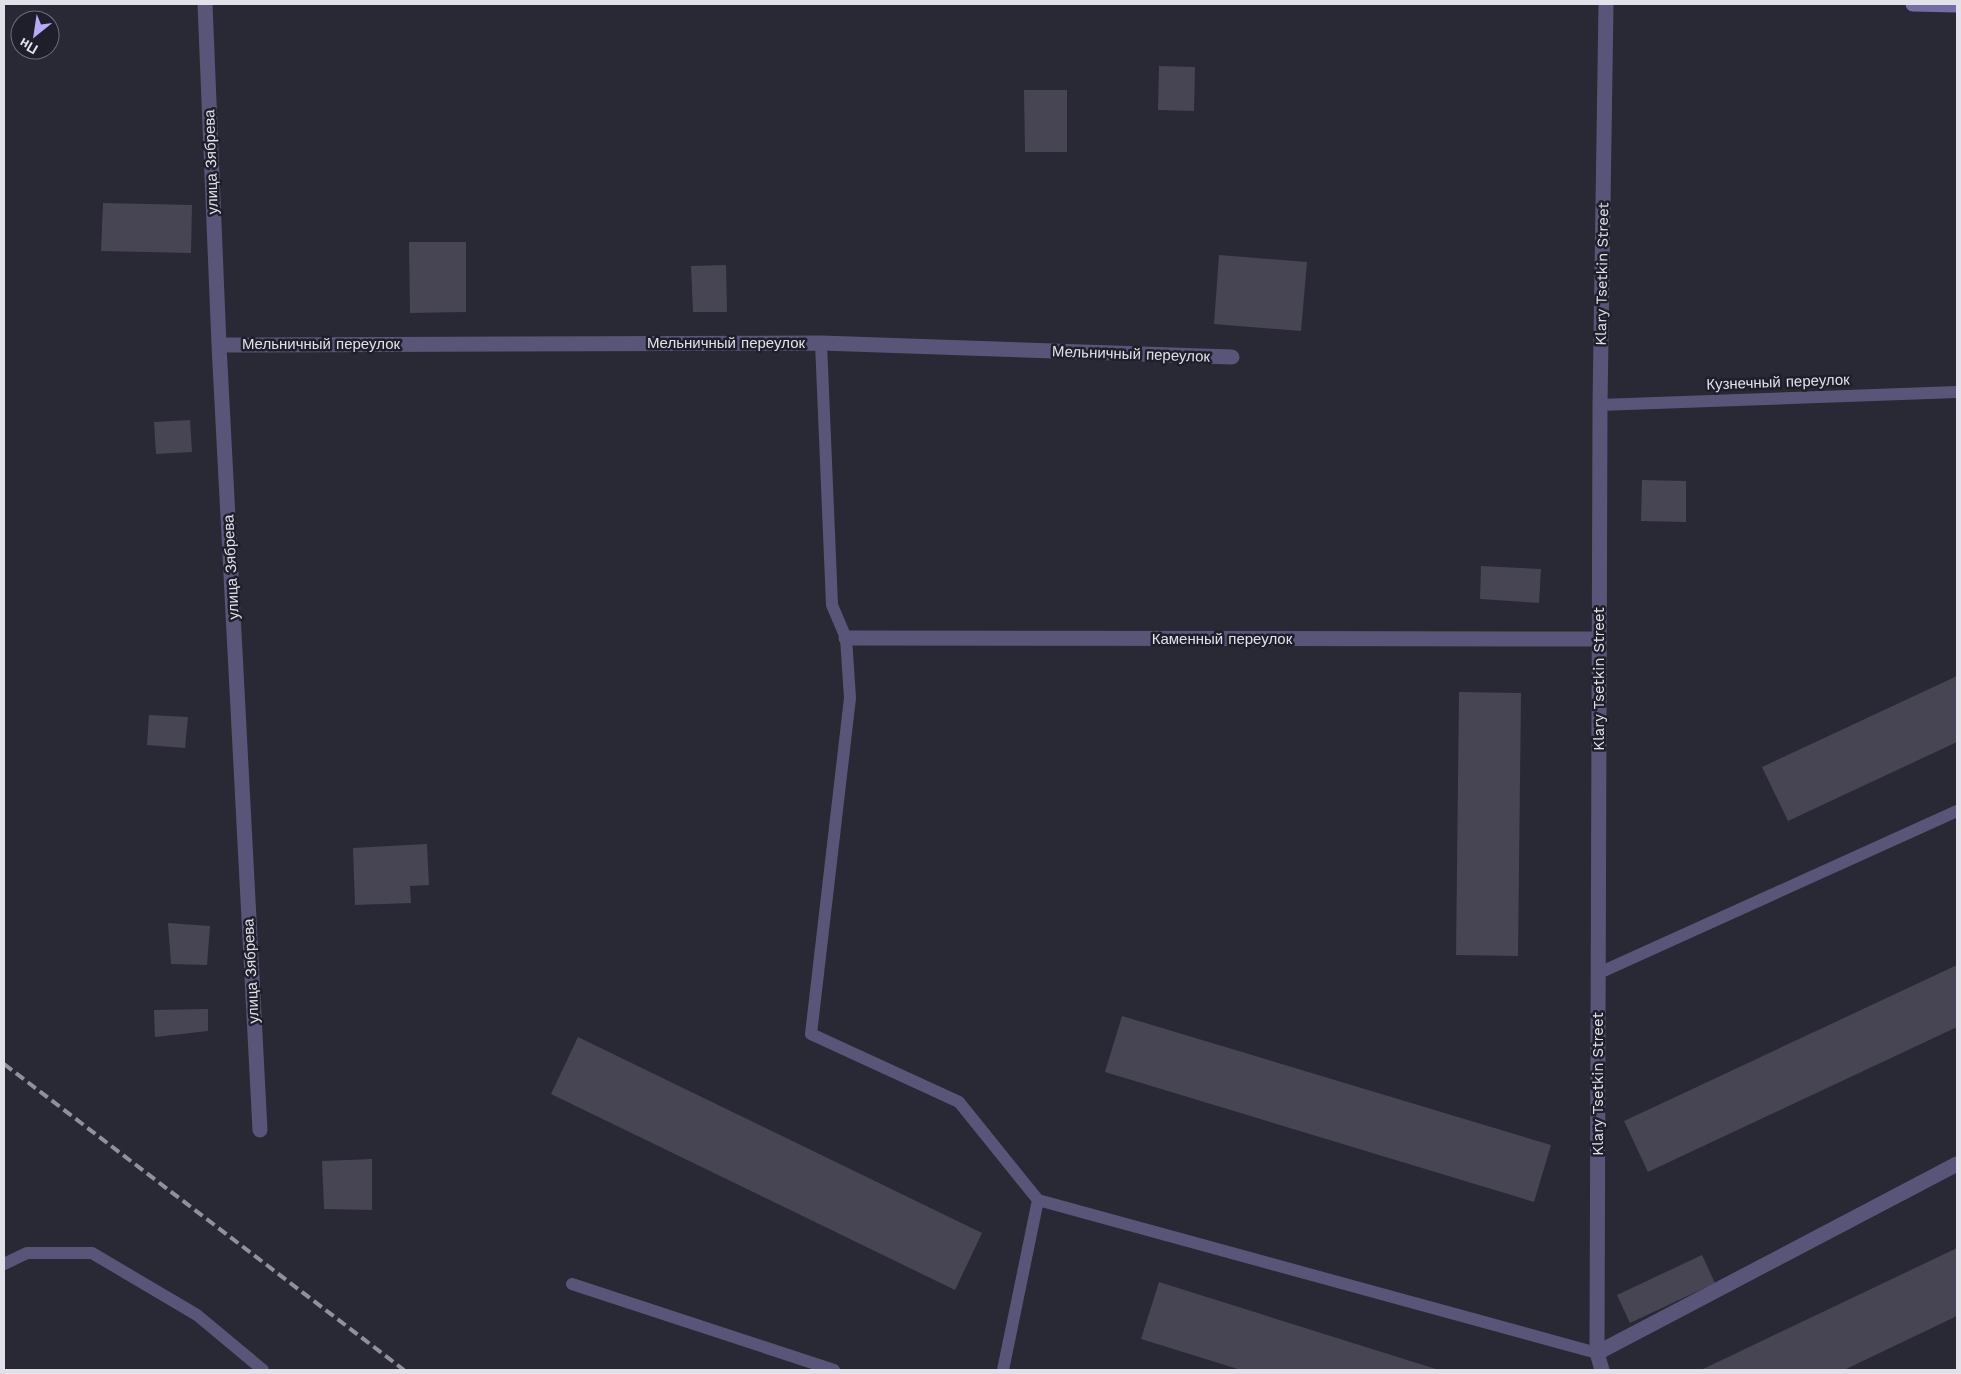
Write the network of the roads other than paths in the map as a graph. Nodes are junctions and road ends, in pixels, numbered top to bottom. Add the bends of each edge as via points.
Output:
1 (204, 4) edge
2 (1606, 4) edge
3 (1913, 4) edge
4 (1957, 5) edge
5 (821, 343) junction
6 (219, 345) junction
7 (1232, 357) dead end
8 (1957, 392) edge
9 (1600, 405) junction
10 (846, 638) junction
11 (1599, 639) junction
12 (1957, 811) edge
13 (1599, 973) junction
14 (260, 1130) dead end
15 (1957, 1164) edge
16 (1038, 1200) junction
17 (4, 1264) edge
18 (572, 1284) dead end
19 (1597, 1353) junction
20 (262, 1370) edge
21 (834, 1370) edge
22 (1003, 1370) edge
23 (1602, 1370) edge

1 - 6 street, улица Зябрева
2 - 9 street, Klary Tsetkin Street
3 - 4 street
5 - 6 street, Мельничный переулок
5 - 7 street, Мельничный переулок
5 - 10 lane via 832,605
6 - 14 street, улица Зябрева
8 - 9 lane, Кузнечный переулок
9 - 11 street, Klary Tsetkin Street
10 - 11 street, Каменный переулок
10 - 16 lane via 850,698 811,1034 959,1102
11 - 13 street, Klary Tsetkin Street
12 - 13 lane
13 - 19 street, Klary Tsetkin Street
15 - 19 street
16 - 19 lane
16 - 22 lane
17 - 20 lane via 27,1253 92,1253 197,1315
18 - 21 lane
19 - 23 street, Klary Tsetkin Street

